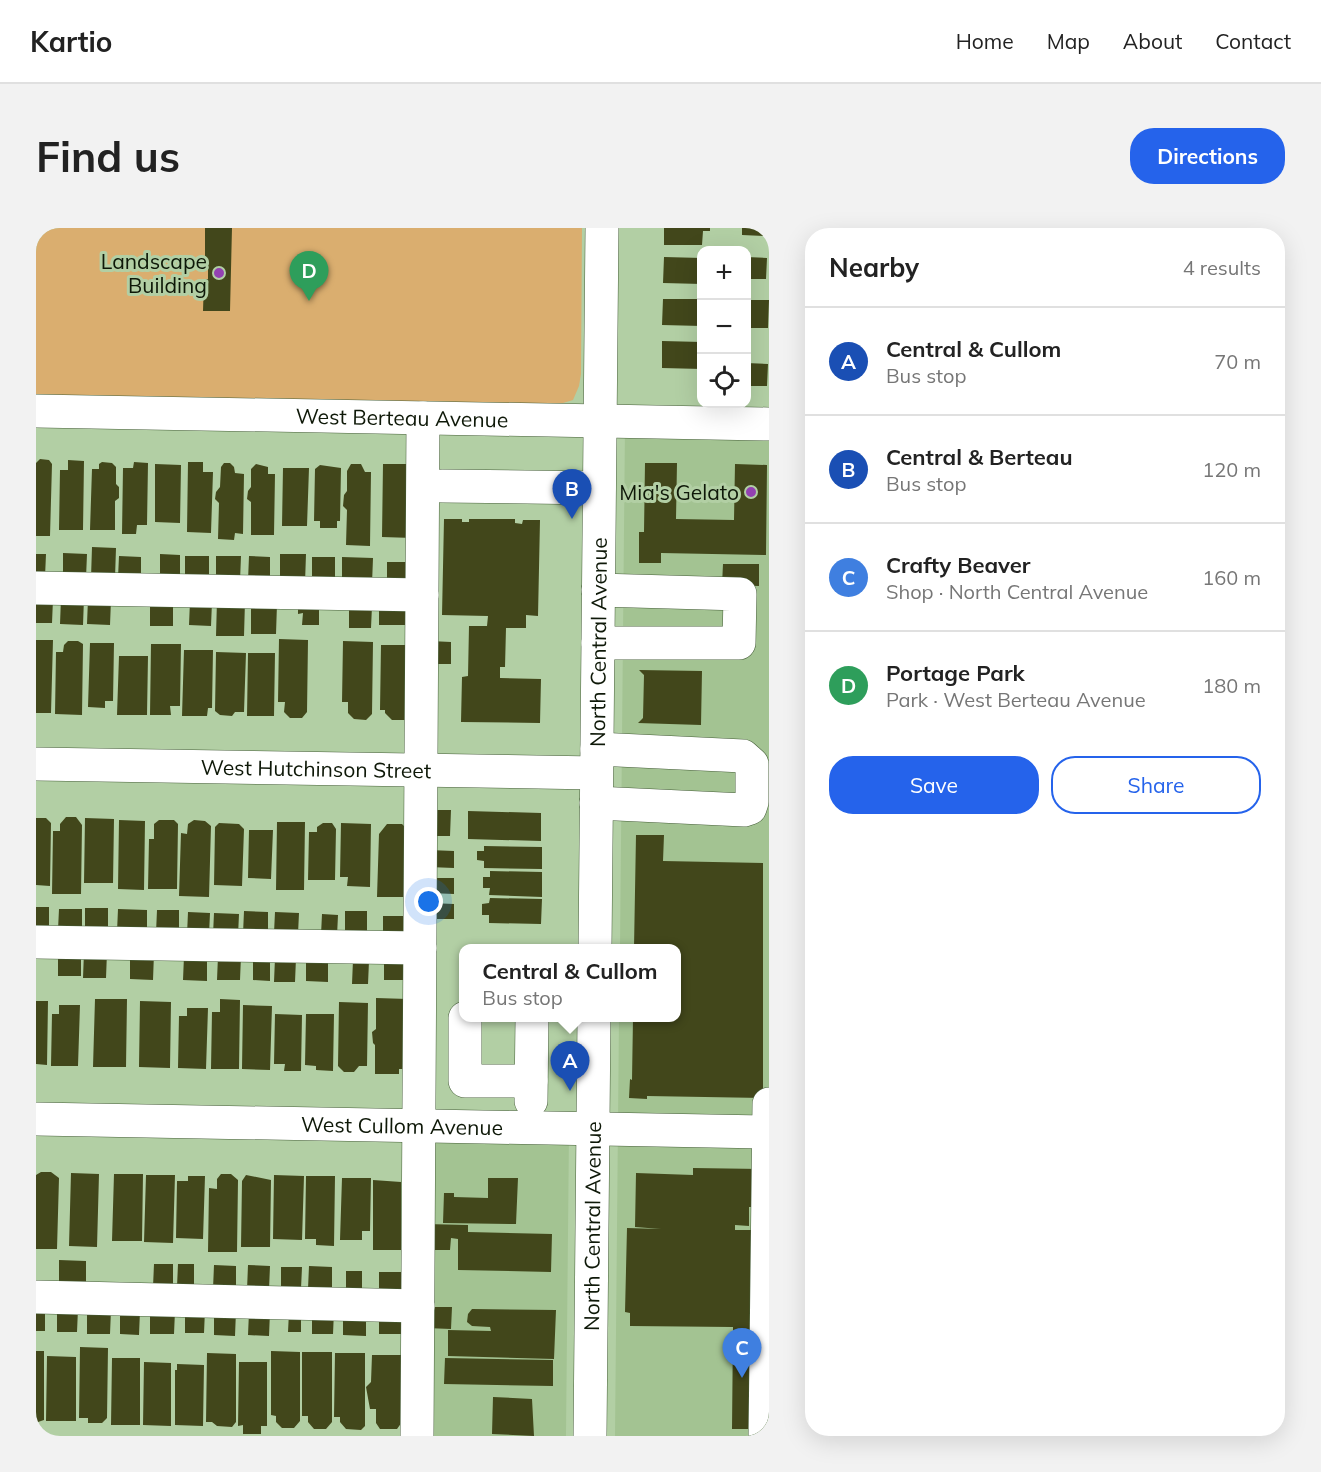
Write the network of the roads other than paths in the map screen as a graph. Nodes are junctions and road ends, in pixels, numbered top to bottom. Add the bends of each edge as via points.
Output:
1 (602, 228) edge
2 (36, 411) edge
3 (423, 418) junction
4 (600, 421) junction
5 (769, 424) edge
6 (442, 486) dead end
7 (599, 488) junction
8 (36, 588) edge
9 (598, 590) junction
10 (422, 595) junction
11 (598, 643) junction
12 (36, 764) edge
13 (421, 770) junction
14 (596, 775) junction
15 (36, 942) edge
16 (595, 944) edge
17 (420, 948) junction
18 (465, 1022) edge
19 (532, 1022) edge
20 (594, 1022) edge
21 (465, 1081) junction
22 (531, 1081) junction
23 (769, 1104) edge
24 (36, 1119) edge
25 (419, 1126) junction
26 (460, 1126) junction
27 (531, 1127) junction
28 (593, 1129) junction
29 (769, 1132) edge
30 (36, 1297) edge
31 (418, 1306) junction
32 (768, 1314) edge
33 (417, 1436) edge
34 (590, 1436) edge
35 (765, 1436) edge

1 - 4 street, North Central Avenue
2 - 3 street, West Berteau Avenue
3 - 4 street, West Berteau Avenue
3 - 10 street
4 - 5 street, West Berteau Avenue
4 - 7 street, North Central Avenue
6 - 7 street
7 - 9 street, North Central Avenue
8 - 10 street
9 - 11 street, North Central Avenue
9 - 11 street via 740,594 739,644
10 - 13 street
11 - 14 street, North Central Avenue
12 - 13 street, West Hutchinson Street
13 - 14 street, West Hutchinson Street
13 - 17 street
14 - 16 street, North Central Avenue
15 - 17 street
17 - 25 street
18 - 21 street
19 - 22 street
20 - 28 street, North Central Avenue
21 - 22 street
21 - 26 street
22 - 27 street
23 - 29 street
24 - 25 street, West Cullom Avenue
25 - 26 street, West Cullom Avenue
25 - 31 street
26 - 27 street, West Cullom Avenue
27 - 28 street, West Cullom Avenue
28 - 29 street, West Cullom Avenue
28 - 34 street, North Central Avenue
29 - 32 street
30 - 31 street
31 - 33 street
32 - 35 street

